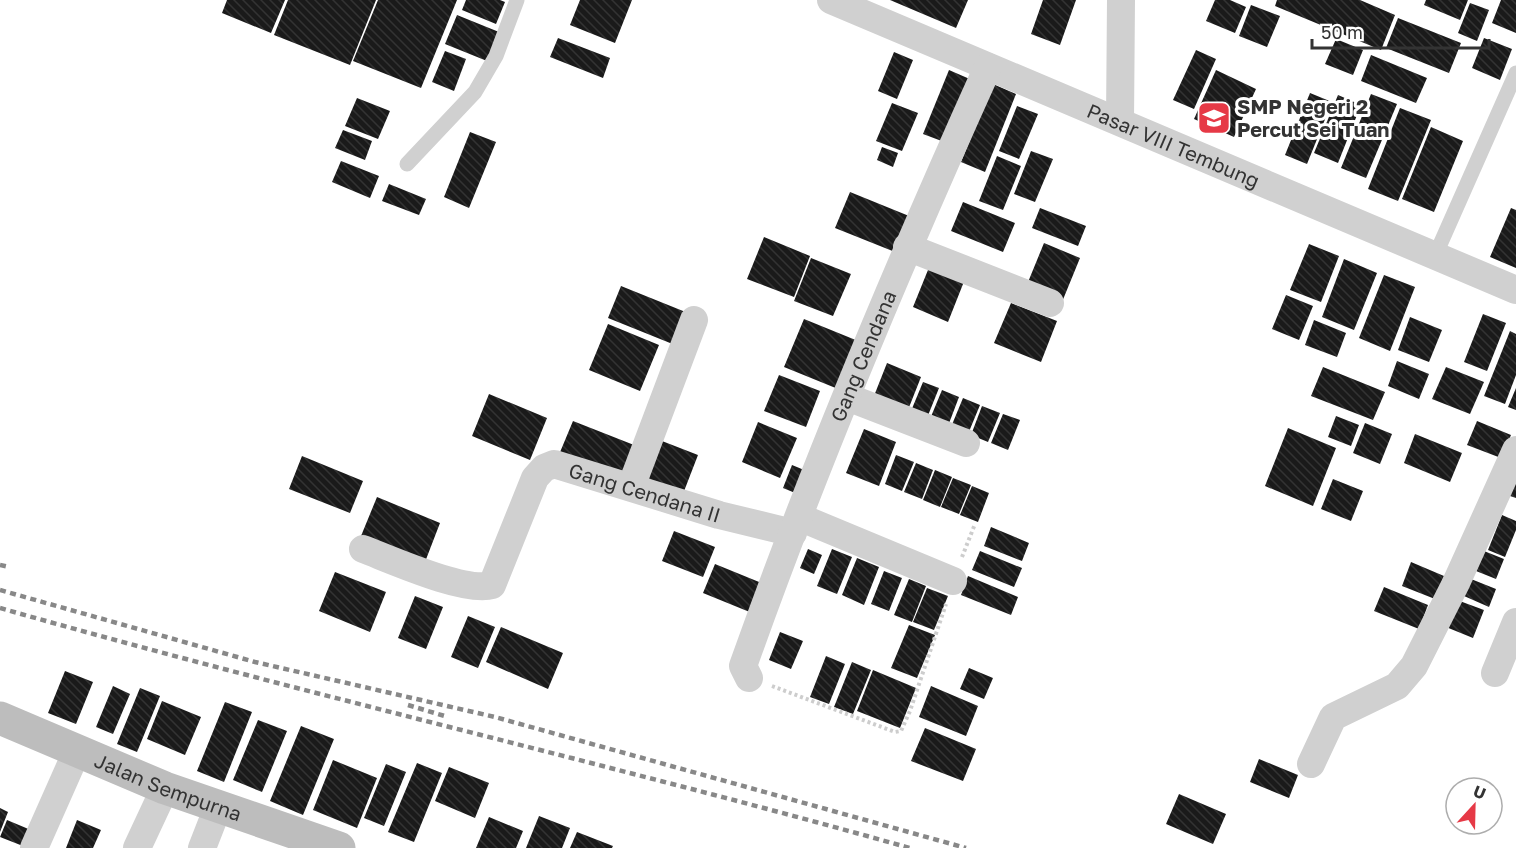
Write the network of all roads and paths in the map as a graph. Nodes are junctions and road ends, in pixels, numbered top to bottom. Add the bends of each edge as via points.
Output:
1 (517, 0) edge
2 (831, 0) edge
3 (1121, 0) edge
4 (988, 67) junction
5 (1516, 73) edge
6 (1113, 118) junction
7 (407, 164) dead end
8 (907, 247) junction
9 (1435, 256) junction
10 (1516, 290) edge
11 (1050, 303) dead end
12 (694, 320) dead end
13 (847, 397) junction
14 (966, 443) dead end
15 (1516, 450) edge
16 (631, 487) junction
17 (975, 524) dead end
18 (796, 525) junction
19 (363, 549) dead end
20 (953, 581) junction
21 (1516, 622) edge
22 (1495, 673) dead end
23 (749, 678) joint
24 (0, 718) edge
25 (77, 751) junction
26 (1311, 764) dead end
27 (165, 788) junction
28 (218, 807) junction
29 (34, 848) edge
30 (138, 848) edge
31 (202, 848) edge
32 (339, 848) edge

1 - 7 lane via 496,56 475,92
2 - 4 street, Pasar VIII Tembung
3 - 6 street
4 - 6 street, Pasar VIII Tembung
4 - 8 street, Gang Cendana
5 - 9 lane
6 - 9 street, Pasar VIII Tembung
8 - 11 street
8 - 13 street, Gang Cendana
9 - 10 street, Pasar VIII Tembung
12 - 16 street
13 - 14 street
13 - 18 street, Gang Cendana
15 - 26 street via 1456,583 1413,666 1397,686 1334,717
16 - 18 street, Gang Cendana II via 719,515
16 - 19 street, Gang Cendana II via 554,464 544,468 535,478 492,585 481,588 440,578
17 - 20 path
18 - 20 street, Gang Cendana II
18 - 23 street, Gang Cendana via 743,666
20 - 23 path via 901,730 895,732
21 - 22 street
24 - 25 street, Jalan Sempurna
25 - 27 street, Jalan Sempurna
25 - 29 street
27 - 28 street, Jalan Sempurna
27 - 30 street
28 - 31 street
28 - 32 street, Jalan Sempurna

